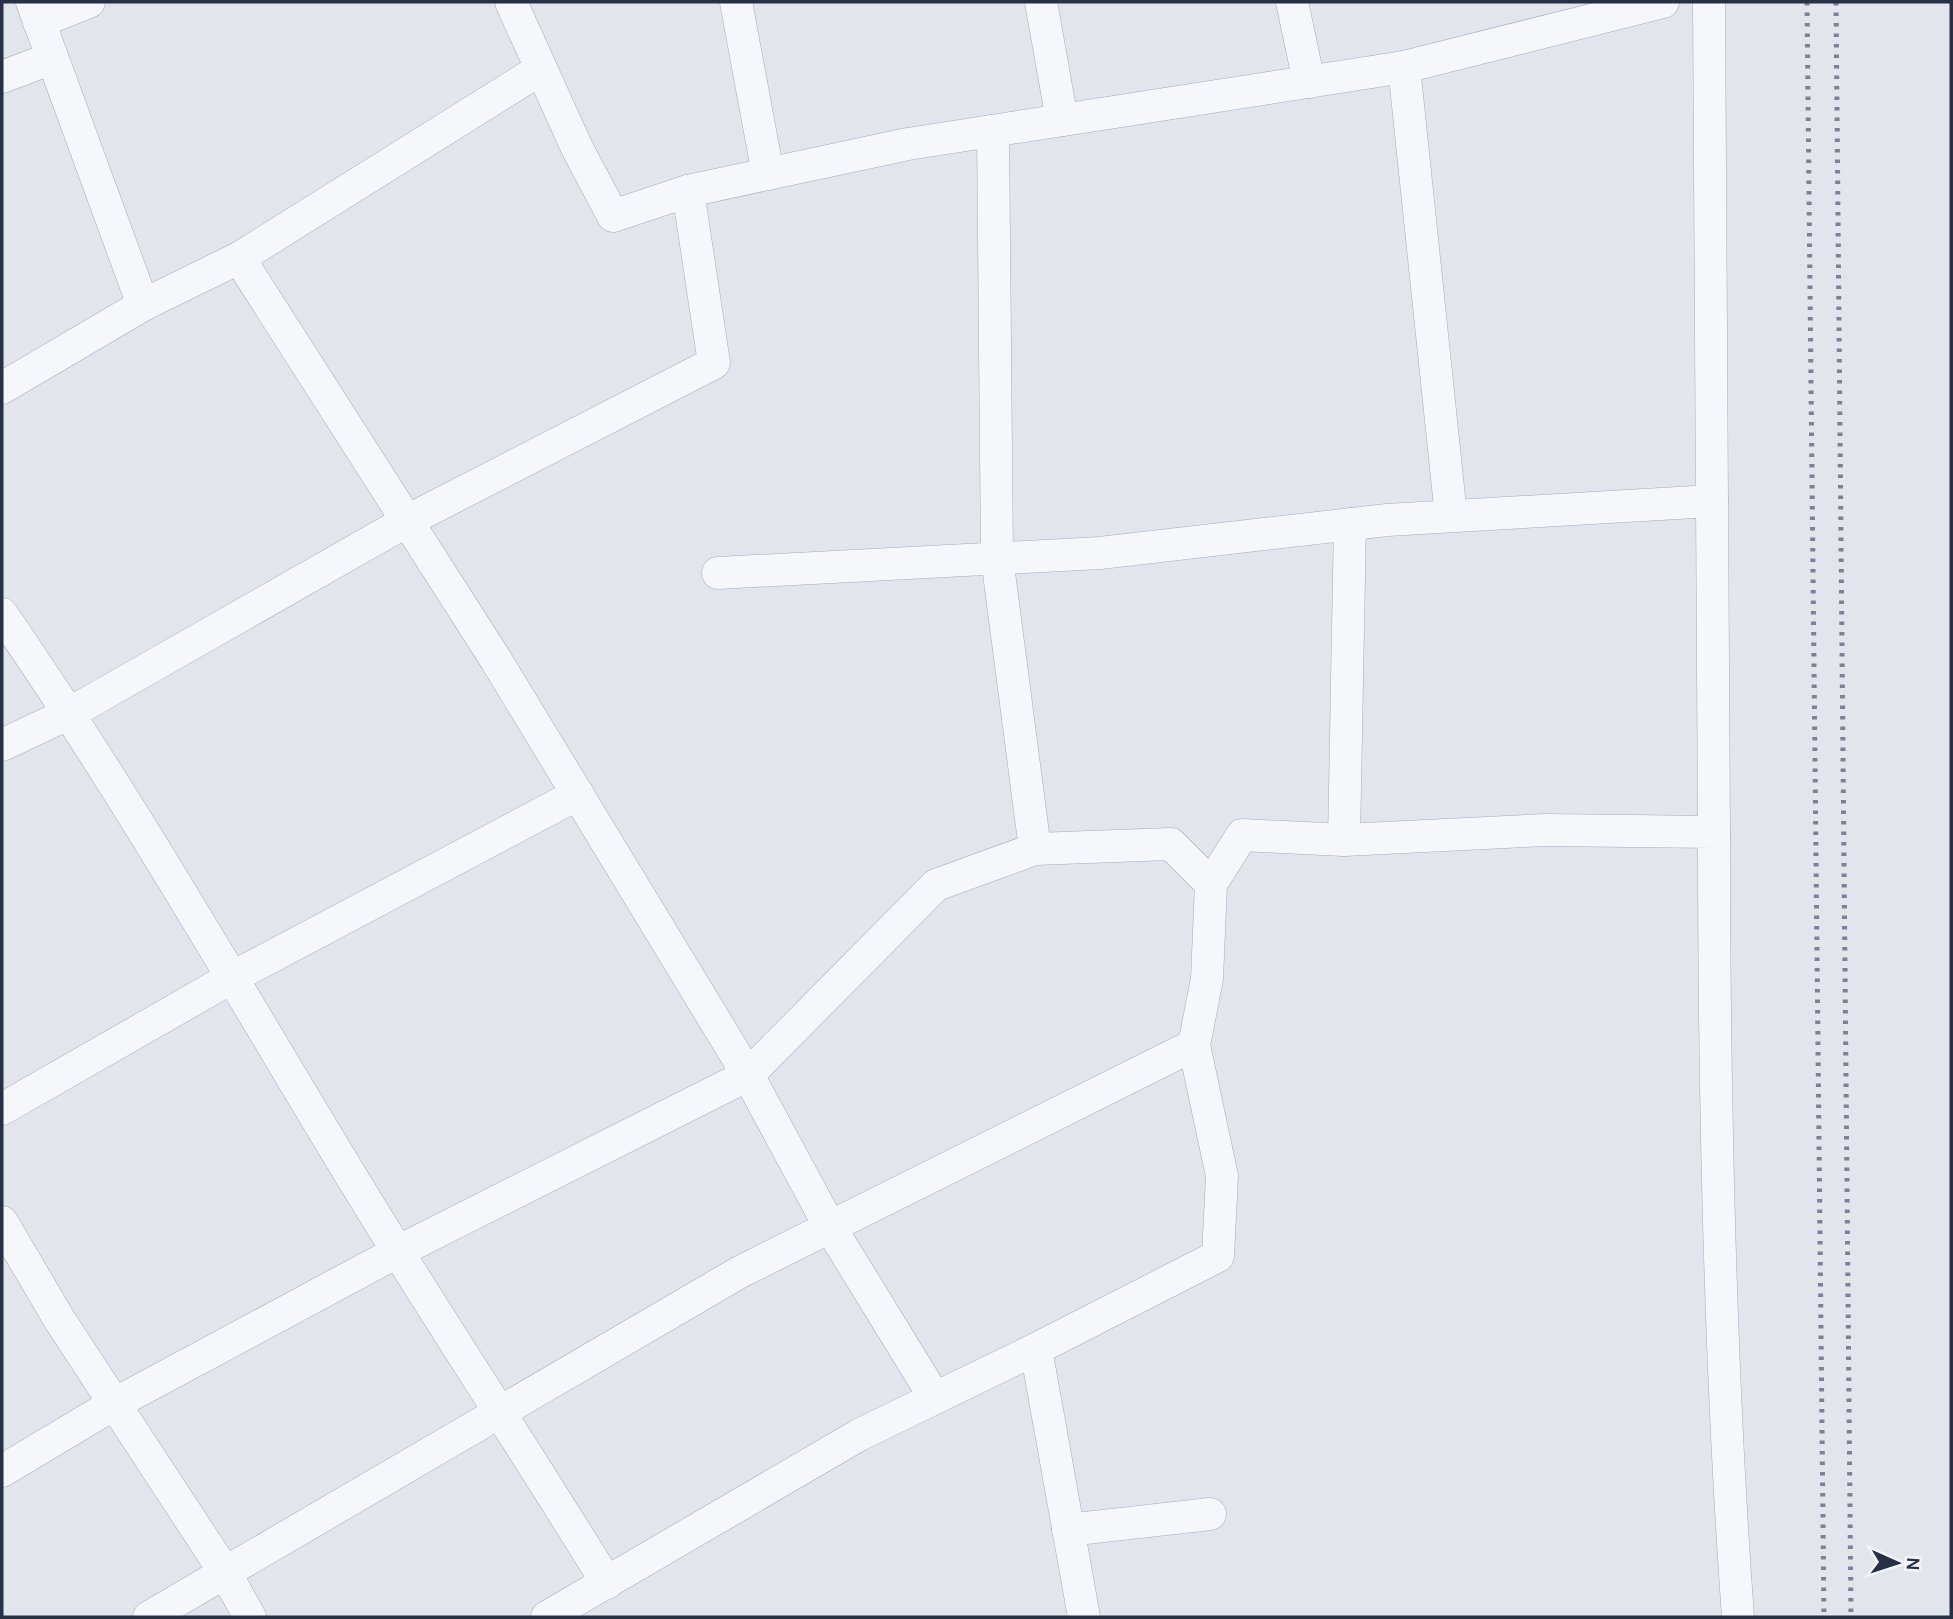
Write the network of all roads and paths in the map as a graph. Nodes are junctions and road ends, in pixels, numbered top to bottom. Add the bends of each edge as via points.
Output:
1 (89, 2) edge
2 (510, 2) edge
3 (736, 2) edge
4 (1041, 2) edge
5 (1292, 2) edge
6 (1663, 2) edge
7 (1709, 2) edge
8 (35, 12) edge
9 (52, 58) junction
10 (1404, 67) junction
11 (541, 69) junction
12 (2, 77) edge
13 (1308, 82) junction
14 (1062, 120) junction
15 (993, 131) junction
16 (768, 174) junction
17 (688, 191) junction
18 (239, 258) junction
19 (143, 305) junction
20 (2, 388) edge
21 (1712, 501) junction
22 (1451, 516) junction
23 (407, 521) junction
24 (1350, 524) junction
25 (997, 558) junction
26 (719, 573) dead end
27 (2, 614) edge
28 (70, 713) junction
29 (2, 745) edge
30 (578, 794) junction
31 (1714, 832) junction
32 (1344, 840) junction
33 (1035, 849) junction
34 (1211, 884) junction
35 (231, 978) junction
36 (1194, 1045) junction
37 (748, 1075) junction
38 (2, 1108) edge
39 (2, 1223) edge
40 (830, 1227) junction
41 (397, 1252) junction
42 (1036, 1349) junction
43 (935, 1398) junction
44 (114, 1404) junction
45 (500, 1410) junction
46 (2, 1471) edge
47 (1210, 1514) dead end
48 (1068, 1530) junction
49 (226, 1574) junction
50 (607, 1583) junction
51 (149, 1617) edge
52 (250, 1617) edge
53 (547, 1617) edge
54 (1084, 1617) edge
55 (1738, 1617) edge

1 - 8 street
2 - 11 street
3 - 16 street
4 - 14 street
5 - 13 street
6 - 10 street
7 - 21 street
8 - 9 street
9 - 12 street
9 - 19 street
10 - 13 street
10 - 22 street
11 - 17 street via 613,216
11 - 18 street
13 - 14 street
14 - 15 street
15 - 16 street
15 - 25 street
16 - 17 street
17 - 23 street via 715,363
18 - 19 street
18 - 23 street
19 - 20 street
21 - 22 street
21 - 31 street
22 - 24 street
23 - 28 street
23 - 30 street
24 - 25 street via 1100,553
24 - 32 street
25 - 26 street
25 - 33 street
27 - 28 street
28 - 29 street
28 - 35 street
30 - 35 street
30 - 37 street
31 - 32 street via 1545,830
31 - 55 street via 1714,1019 1730,1506
32 - 34 street via 1242,835
33 - 34 street via 1171,844
33 - 37 street via 936,885
34 - 36 street via 1207,979
35 - 38 street
35 - 41 street
36 - 40 street
36 - 42 street via 1222,1176 1218,1256
37 - 40 street
37 - 41 street
39 - 44 street
40 - 43 street
40 - 45 street via 740,1272
41 - 44 street
41 - 45 street
42 - 43 street
42 - 48 street
43 - 50 street via 859,1435
44 - 46 street
44 - 49 street
45 - 49 street
45 - 50 street
47 - 48 street
48 - 54 street
49 - 51 street
49 - 52 street
50 - 53 street

